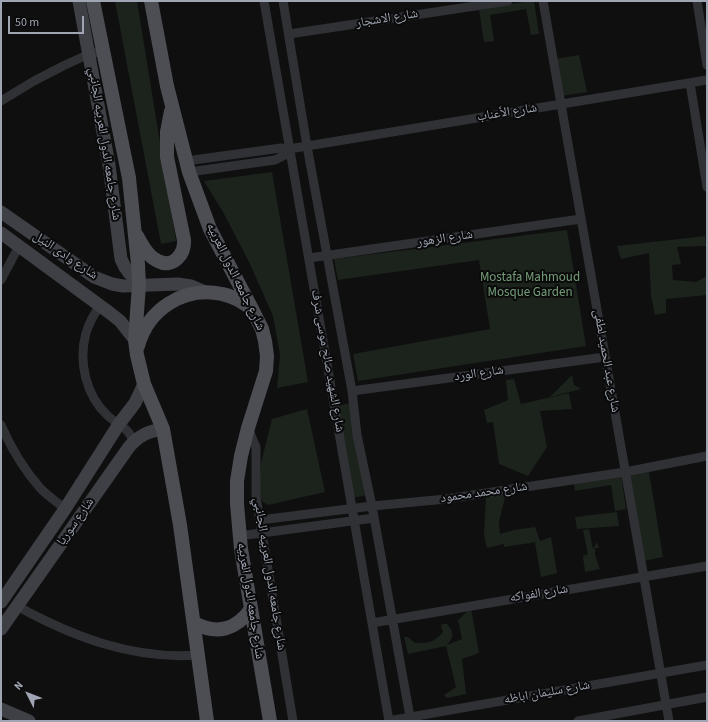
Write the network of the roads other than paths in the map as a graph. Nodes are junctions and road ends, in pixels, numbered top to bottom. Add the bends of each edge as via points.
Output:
1 (79, 1) edge
2 (93, 1) edge
3 (151, 1) edge
4 (264, 1) edge
5 (283, 1) edge
6 (508, 1) edge
7 (542, 1) edge
8 (697, 1) edge
9 (289, 34) junction
10 (104, 51) junction
11 (89, 54) junction
12 (707, 65) edge
13 (707, 80) edge
14 (690, 83) junction
15 (1, 101) edge
16 (561, 104) junction
17 (171, 105) junction
18 (308, 146) junction
19 (289, 149) junction
20 (187, 166) junction
21 (707, 187) edge
22 (1, 212) edge
23 (581, 219) junction
24 (135, 226) junction
25 (1, 233) edge
26 (19, 246) junction
27 (328, 255) junction
28 (309, 258) junction
29 (94, 277) junction
30 (1, 280) edge
31 (139, 283) junction
32 (205, 292) junction
33 (86, 295) junction
34 (100, 306) junction
35 (252, 309) junction
36 (136, 346) junction
37 (605, 357) junction
38 (144, 384) junction
39 (352, 391) junction
40 (119, 424) junction
41 (1, 425) edge
42 (248, 428) junction
43 (163, 430) junction
44 (133, 442) junction
45 (5, 445) edge
46 (707, 456) edge
47 (625, 472) junction
48 (372, 506) junction
49 (352, 508) junction
50 (65, 509) junction
51 (374, 518) junction
52 (260, 520) junction
53 (354, 520) junction
54 (262, 534) junction
55 (240, 536) junction
56 (707, 566) edge
57 (644, 577) junction
58 (1, 602) edge
59 (17, 606) junction
60 (251, 610) junction
61 (392, 619) junction
62 (194, 623) junction
63 (372, 623) junction
64 (1, 629) edge
65 (198, 655) junction
66 (707, 665) edge
67 (661, 673) junction
68 (707, 697) edge
69 (666, 705) junction
70 (1, 709) edge
71 (410, 717) junction
72 (29, 721) edge
73 (207, 721) edge
74 (270, 721) edge
75 (293, 721) edge
76 (388, 721) edge
77 (578, 721) edge
78 (669, 721) edge

1 - 11 street, شارع جامعه الدول العربيه الجانبي
2 - 10 main road
3 - 17 main road, شارع جامعه الدول العربيه
4 - 19 street, شارع الشهيد صالح موسى شرف
5 - 9 street, شارع الشهيد صالح موسى شرف
6 - 9 street, شارع الاشجار
7 - 16 street, شارع عبد الحميد لطفى
8 - 12 street
9 - 18 street, شارع الشهيد صالح موسى شرف
10 - 11 street
10 - 24 main road via 129,178
11 - 15 street via 34,81
11 - 31 street, شارع جامعه الدول العربيه الجانبي via 109,165 121,259 125,269
13 - 14 street, شارع الأعناب
14 - 16 street, شارع الأعناب
14 - 21 street
16 - 18 street, شارع الأعناب
16 - 23 street, شارع عبد الحميد لطفى
17 - 20 main road, شارع جامعه الدول العربيه
17 - 24 main road via 167,157 184,240 183,251 170,263 158,262 144,249
18 - 19 street, شارع الأعناب
18 - 27 street, شارع الشهيد صالح موسى شرف
19 - 20 street via 281,148
19 - 20 street via 275,160
19 - 28 street, شارع الشهيد صالح موسى شرف
20 - 35 main road, شارع جامعه الدول العربيه via 210,229
22 - 29 street, شارع وادى النيل
23 - 27 street, شارع الزهور
23 - 37 street, شارع عبد الحميد لطفى
24 - 31 main road
25 - 26 street, شارع وادى النيل
26 - 30 street
26 - 33 street, شارع وادى النيل
27 - 28 street, شارع الزهور
27 - 39 street, شارع الشهيد صالح موسى شرف
28 - 49 street, شارع الشهيد صالح موسى شرف
29 - 31 street, شارع وادى النيل via 103,282 123,286
29 - 33 street via 94,286
31 - 32 street, شارع وادى النيل via 178,284
31 - 36 main road
32 - 35 main road via 222,294
32 - 36 main road via 189,294 160,310 149,322
33 - 34 street, شارع وادى النيل
34 - 36 street, شارع وادى النيل via 120,322
34 - 40 street via 86,333 83,364 91,392 98,404
35 - 42 main road, شارع جامعه الدول العربيه via 262,329 267,356 266,371
36 - 38 main road
37 - 39 street, شارع الورد
37 - 47 street, شارع عبد الحميد لطفى
38 - 40 street, شارع سوريا
38 - 43 main road
39 - 48 street, شارع الشهيد صالح موسى شرف via 357,435
40 - 44 street via 128,431
40 - 50 street, شارع سوريا
41 - 45 street
42 - 52 street, شارع جامعه الدول العربيه الجانبي via 256,447 256,497
42 - 55 main road, شارع جامعه الدول العربيه via 237,481
43 - 44 street, شارع سوريا via 147,432
43 - 62 main road
44 - 59 street, شارع سوريا
45 - 50 street via 36,483
46 - 47 street, شارع محمد محمود
47 - 48 street, شارع محمد محمود via 446,499
47 - 57 street, شارع عبد الحميد لطفى
48 - 49 street, شارع محمد محمود
48 - 51 street, شارع الشهيد صالح موسى شرف
49 - 52 street, شارع محمد محمود
49 - 53 street, شارع الشهيد صالح موسى شرف
50 - 58 street, شارع سوريا
51 - 53 street
51 - 61 street, شارع الشهيد صالح موسى شرف
52 - 54 street, شارع جامعه الدول العربيه الجانبي
53 - 54 street
53 - 63 street, شارع الشهيد صالح موسى شرف
54 - 55 street
54 - 75 street, شارع جامعه الدول العربيه الجانبي
55 - 60 main road, شارع جامعه الدول العربيه
56 - 57 street, شارع الفواكه
57 - 61 street, شارع الفواكه
57 - 67 street, شارع عبد الحميد لطفى
59 - 64 street, شارع سوريا
59 - 65 street via 81,637 118,648 154,654
60 - 62 main road via 240,622 226,629 209,629
60 - 74 main road, شارع جامعه الدول العربيه
61 - 63 street, شارع الفواكه
61 - 71 street, شارع الشهيد صالح موسى شرف
62 - 65 main road
63 - 76 street, شارع الشهيد صالح موسى شرف
65 - 73 main road
66 - 67 street, شارع سليمان اباظه
67 - 69 street, شارع عبد الحميد لطفى
67 - 71 street, شارع سليمان اباظه
68 - 69 street
69 - 77 street
69 - 78 street, شارع عبد الحميد لطفى
70 - 72 street
71 - 76 street, شارع سليمان اباظه

